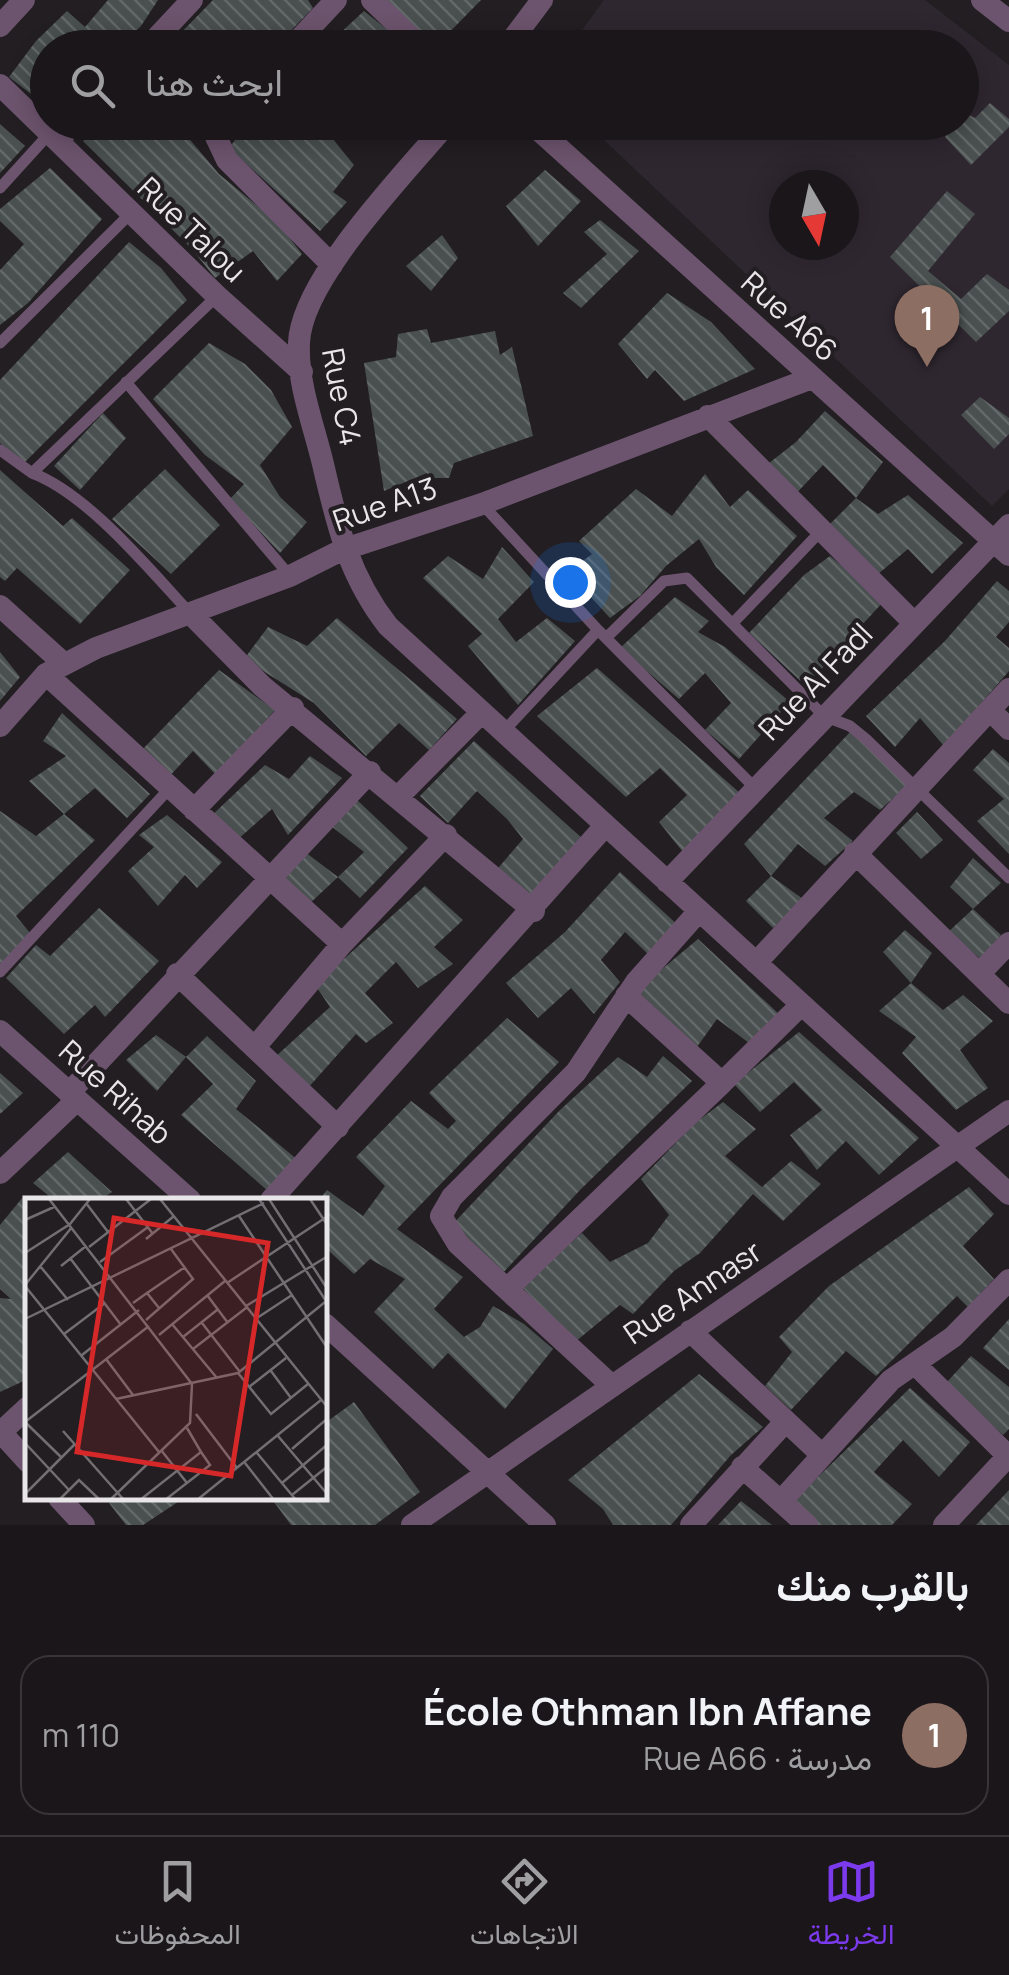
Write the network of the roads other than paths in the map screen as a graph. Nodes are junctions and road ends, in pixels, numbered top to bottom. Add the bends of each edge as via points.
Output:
1 (24, 0) edge
2 (192, 0) edge
3 (336, 0) edge
4 (372, 0) edge
5 (542, 0) edge
6 (982, 0) edge
7 (1009, 21) edge
8 (0, 26) edge
9 (164, 30) edge
10 (308, 30) edge
11 (403, 30) edge
12 (520, 30) edge
13 (0, 85) edge
14 (30, 114) edge
15 (56, 140) joint
16 (218, 140) edge
17 (433, 140) edge
18 (550, 140) edge
19 (0, 188) edge
20 (131, 213) junction
21 (332, 265) junction
22 (216, 296) junction
23 (0, 343) edge
24 (302, 372) junction
25 (812, 378) junction
26 (126, 382) junction
27 (708, 416) junction
28 (0, 450) edge
29 (32, 474) junction
30 (482, 504) junction
31 (820, 532) junction
32 (1004, 540) edge
33 (342, 550) junction
34 (290, 576) junction
35 (0, 606) edge
36 (190, 613) junction
37 (733, 623) junction
38 (914, 623) junction
39 (602, 634) junction
40 (54, 668) junction
41 (1009, 689) edge
42 (294, 708) junction
43 (990, 710) junction
44 (482, 712) junction
45 (824, 716) junction
46 (0, 726) edge
47 (1009, 729) edge
48 (503, 732) junction
49 (370, 772) junction
50 (916, 788) junction
51 (168, 789) junction
52 (756, 790) junction
53 (399, 796) junction
54 (194, 810) junction
55 (605, 826) junction
56 (446, 836) junction
57 (855, 852) junction
58 (1009, 878) edge
59 (268, 880) junction
60 (668, 882) junction
61 (534, 911) junction
62 (699, 911) junction
63 (1009, 943) edge
64 (342, 944) junction
65 (756, 963) junction
66 (0, 972) edge
67 (980, 973) junction
68 (177, 974) junction
69 (626, 996) junction
70 (1009, 1003) edge
71 (801, 1004) junction
72 (0, 1031) edge
73 (256, 1047) junction
74 (722, 1083) junction
75 (73, 1097) junction
76 (1009, 1111) edge
77 (338, 1126) junction
78 (959, 1149) junction
79 (0, 1174) edge
80 (1009, 1194) edge
81 (188, 1198) edge
82 (274, 1198) edge
83 (1009, 1280) edge
84 (508, 1288) junction
85 (328, 1327) edge
86 (690, 1331) junction
87 (916, 1365) junction
88 (611, 1386) junction
89 (25, 1410) edge
90 (784, 1422) junction
91 (0, 1432) edge
92 (1008, 1455) edge
93 (822, 1456) junction
94 (25, 1459) edge
95 (742, 1467) junction
96 (486, 1470) junction
97 (62, 1500) edge
98 (781, 1500) junction
99 (84, 1525) edge
100 (412, 1525) edge
101 (544, 1525) edge
102 (691, 1525) edge
103 (807, 1525) edge
104 (944, 1525) edge

1 - 8 street
2 - 9 street
3 - 10 street
4 - 11 street
5 - 12 street
6 - 7 street
13 - 14 street, Rue Talou
15 - 19 lane
15 - 20 street, Rue Talou
16 - 21 street via 227,160
17 - 21 street, Rue C4
18 - 25 street, Rue A66
20 - 22 street, Rue Talou
20 - 23 lane
21 - 24 street, Rue C4 via 304,320
22 - 24 street, Rue Talou
22 - 26 lane
24 - 33 street, Rue C4
25 - 27 street, Rue A13
25 - 32 street, Rue A66
26 - 29 lane
26 - 34 lane
27 - 30 street, Rue A13
27 - 31 street
28 - 29 lane
29 - 36 lane via 81,504
30 - 33 street, Rue A13
30 - 39 lane
31 - 37 lane
31 - 38 street
32 - 38 street, Rue Al Fadl
33 - 34 street, Rue A13
33 - 44 street, Rue C4 via 388,626
34 - 36 street, Rue A13
35 - 40 street
36 - 40 street, Rue A13
36 - 42 street via 236,662
37 - 39 lane via 698,584 680,576 664,581
37 - 45 lane
38 - 45 street, Rue Al Fadl
39 - 48 lane
39 - 52 lane
40 - 46 street, Rue A13
40 - 51 street
41 - 43 street
42 - 49 street
42 - 54 street
43 - 47 street
43 - 50 street
44 - 48 street, Rue C4
44 - 53 street
45 - 50 lane via 850,726
45 - 52 street, Rue Al Fadl
48 - 55 street, Rue C4
49 - 53 street
49 - 59 street
50 - 57 street
50 - 58 lane
51 - 54 street
51 - 66 lane
52 - 60 street, Rue Al Fadl
53 - 56 street
54 - 59 street
55 - 60 street, Rue C4
55 - 61 street
56 - 61 street
56 - 64 street
57 - 65 street
57 - 67 street
59 - 64 street
59 - 68 street
60 - 62 street, Rue C4
61 - 77 street
62 - 65 street, Rue C4
62 - 69 street
63 - 67 street
64 - 73 street
65 - 71 street, Rue C4
67 - 70 street
68 - 73 street
68 - 75 street
69 - 74 street
69 - 84 street via 576,1072 444,1208 447,1231
71 - 74 street
71 - 78 street, Rue C4
72 - 75 street, Rue Rihab
73 - 77 street
74 - 84 street
75 - 79 street
75 - 81 street, Rue Rihab
76 - 78 street, Rue Annasr
77 - 82 street
78 - 80 street, Rue C4
78 - 86 street, Rue Annasr
83 - 87 street
84 - 88 street
85 - 96 street
86 - 88 street, Rue Annasr
86 - 90 street
87 - 92 street
87 - 93 street via 891,1380
88 - 96 street, Rue Annasr
89 - 91 street
90 - 93 street
90 - 95 street
91 - 94 street
92 - 104 street
93 - 98 street
95 - 98 street
95 - 102 street
96 - 100 street, Rue Annasr
96 - 101 street
97 - 99 street
98 - 103 street

